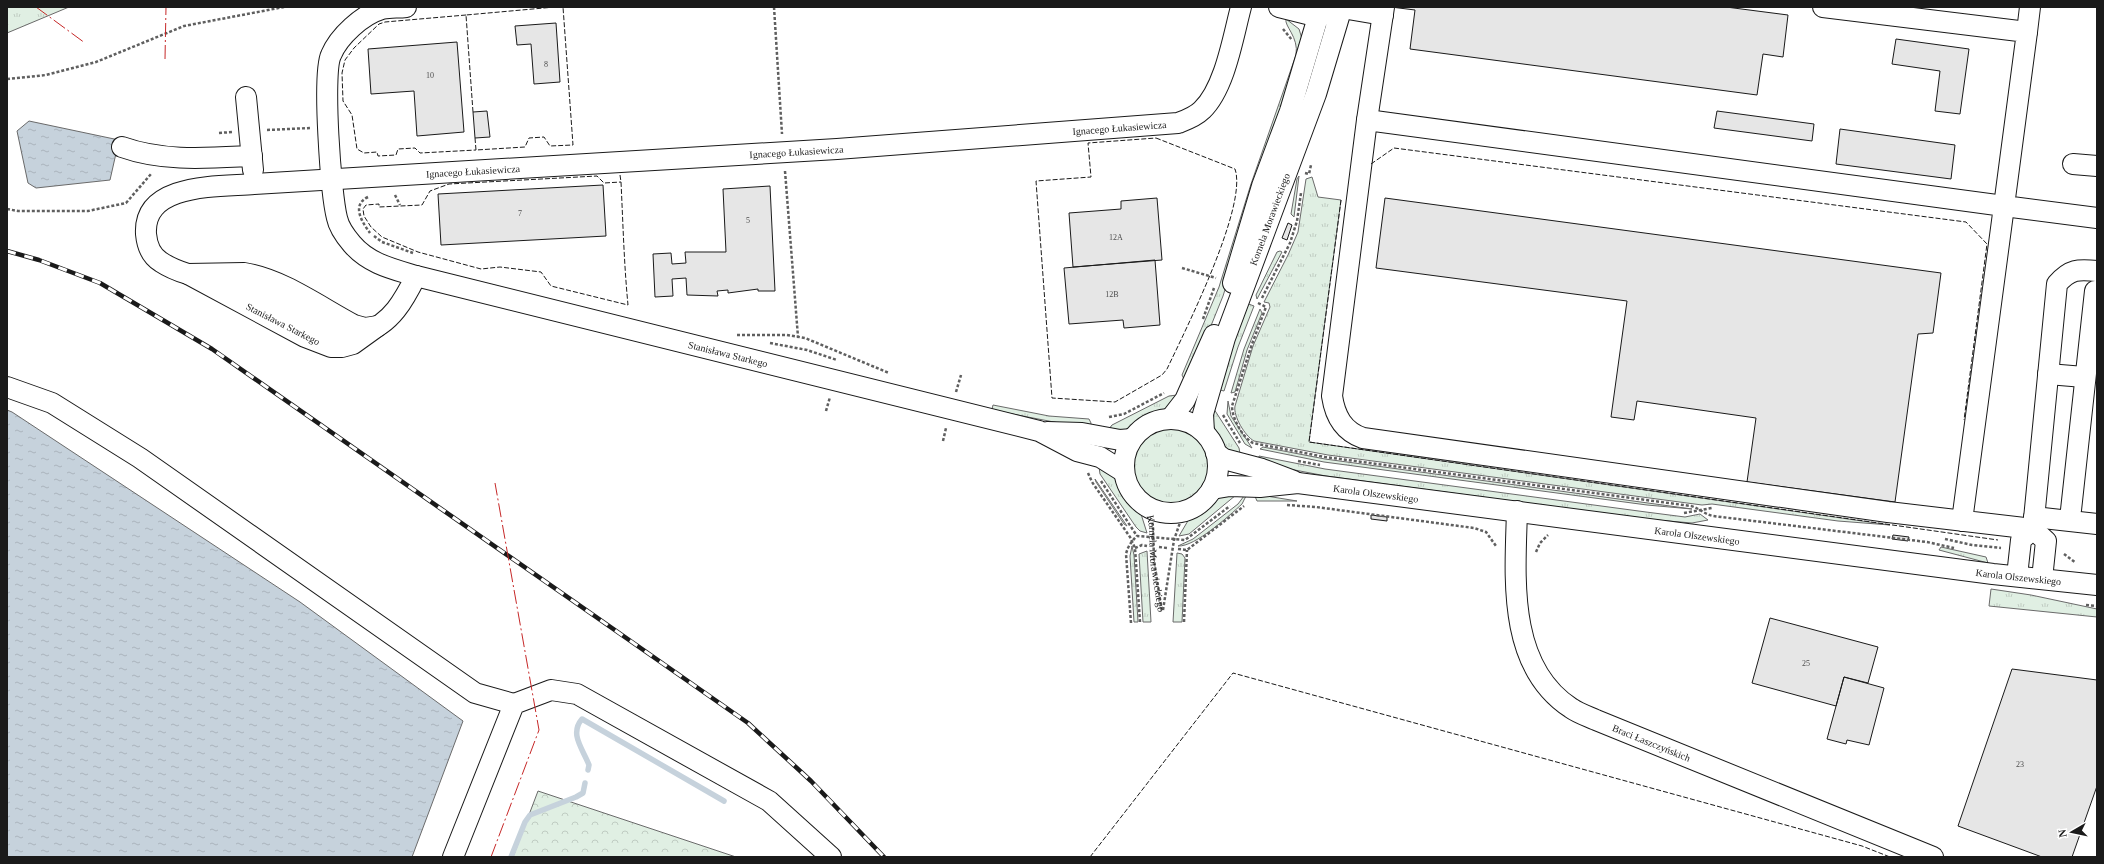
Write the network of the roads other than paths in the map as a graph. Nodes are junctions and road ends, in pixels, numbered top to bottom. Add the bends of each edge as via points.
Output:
1 (406, 7) edge
2 (1241, 7) edge
3 (1278, 7) edge
4 (1342, 7) edge
5 (1823, 7) edge
6 (2030, 7) edge
7 (1384, 11) edge
8 (1320, 12) edge
9 (358, 15) edge
10 (2027, 32) junction
11 (246, 97) dead end
12 (1367, 120) junction
13 (122, 147) dead end
14 (252, 156) junction
15 (2073, 164) dead end
16 (2097, 166) edge
17 (333, 179) junction
18 (254, 184) junction
19 (157, 204) joint
20 (2004, 206) junction
21 (2097, 218) edge
22 (2097, 272) edge
23 (188, 274) junction
24 (416, 276) junction
25 (2095, 291) dead end
26 (378, 326) junction
27 (2048, 374) junction
28 (2084, 377) junction
29 (7, 387) edge
30 (1171, 418) junction
31 (1039, 431) junction
32 (1204, 432) junction
33 (1132, 439) junction
34 (1216, 453) junction
35 (1124, 472) junction
36 (1298, 483) junction
37 (1212, 489) junction
38 (2071, 510) dead end
39 (1516, 511) junction
40 (1962, 521) junction
41 (2033, 523) junction
42 (2097, 524) edge
43 (2017, 576) junction
44 (2042, 579) junction
45 (2097, 585) edge
46 (514, 704) junction
47 (453, 857) edge
48 (830, 857) edge
49 (1933, 857) edge

1 - 9 street
2 - 17 street, Ignacego Łukasiewicza via 1212,98 1201,111 1188,119 1166,125 830,150
3 - 8 street
4 - 7 street
4 - 8 street
4 - 32 street, Kornela Morawieckiego via 1316,94 1225,338 1203,414
5 - 10 street
6 - 10 street
7 - 12 street
8 - 30 street, Kornela Morawieckiego via 1219,325 1185,400
9 - 17 street via 330,55 326,75
10 - 20 street
11 - 14 street
12 - 20 street
12 - 40 street via 1332,396 1338,418 1354,435 1370,440
13 - 14 street via 167,157
14 - 18 street
15 - 16 street
17 - 18 street, Ignacego Łukasiewicza
17 - 24 street, Stanisława Starkego via 337,219 351,244 369,259 383,266
18 - 19 street, Ignacego Łukasiewicza via 184,191 166,197
19 - 23 street, Stanisława Starkego via 149,215 146,229 151,254 160,262
20 - 21 street
20 - 40 street
22 - 27 street via 2085,270 2067,273 2057,284
23 - 26 street, Stanisława Starkego via 244,273 260,276 354,325 365,328
23 - 26 street, Stanisława Starkego via 311,340 331,347 353,344
24 - 26 street, Stanisława Starkego via 395,311
24 - 31 street, Stanisława Starkego
25 - 28 street
27 - 28 street
27 - 41 street
28 - 38 street
29 - 46 street via 52,403 140,458 475,693
30 - 32 street via 1189,422
30 - 33 street via 1156,421 1143,428
31 - 33 street via 1082,433 1120,440
31 - 35 street via 1077,451 1100,457
32 - 34 street
33 - 35 street via 1125,454
34 - 36 street, Karola Olszewskiego via 1224,459 1262,469
34 - 37 street via 1218,472
35 - 37 street via 1128,486 1137,499 1149,508 1166,513 1184,511 1200,503
36 - 37 street, Karola Olszewskiego
36 - 39 street, Karola Olszewskiego
39 - 43 street, Karola Olszewskiego
39 - 49 street, Braci Łaszczyńskich via 1514,587 1531,664 1547,686 1571,708
40 - 41 street
41 - 42 street
41 - 43 street via 2021,540
41 - 44 street via 2046,542
43 - 44 street, Karola Olszewskiego
44 - 45 street, Karola Olszewskiego
46 - 47 street
46 - 48 street via 551,690 577,694 769,800

